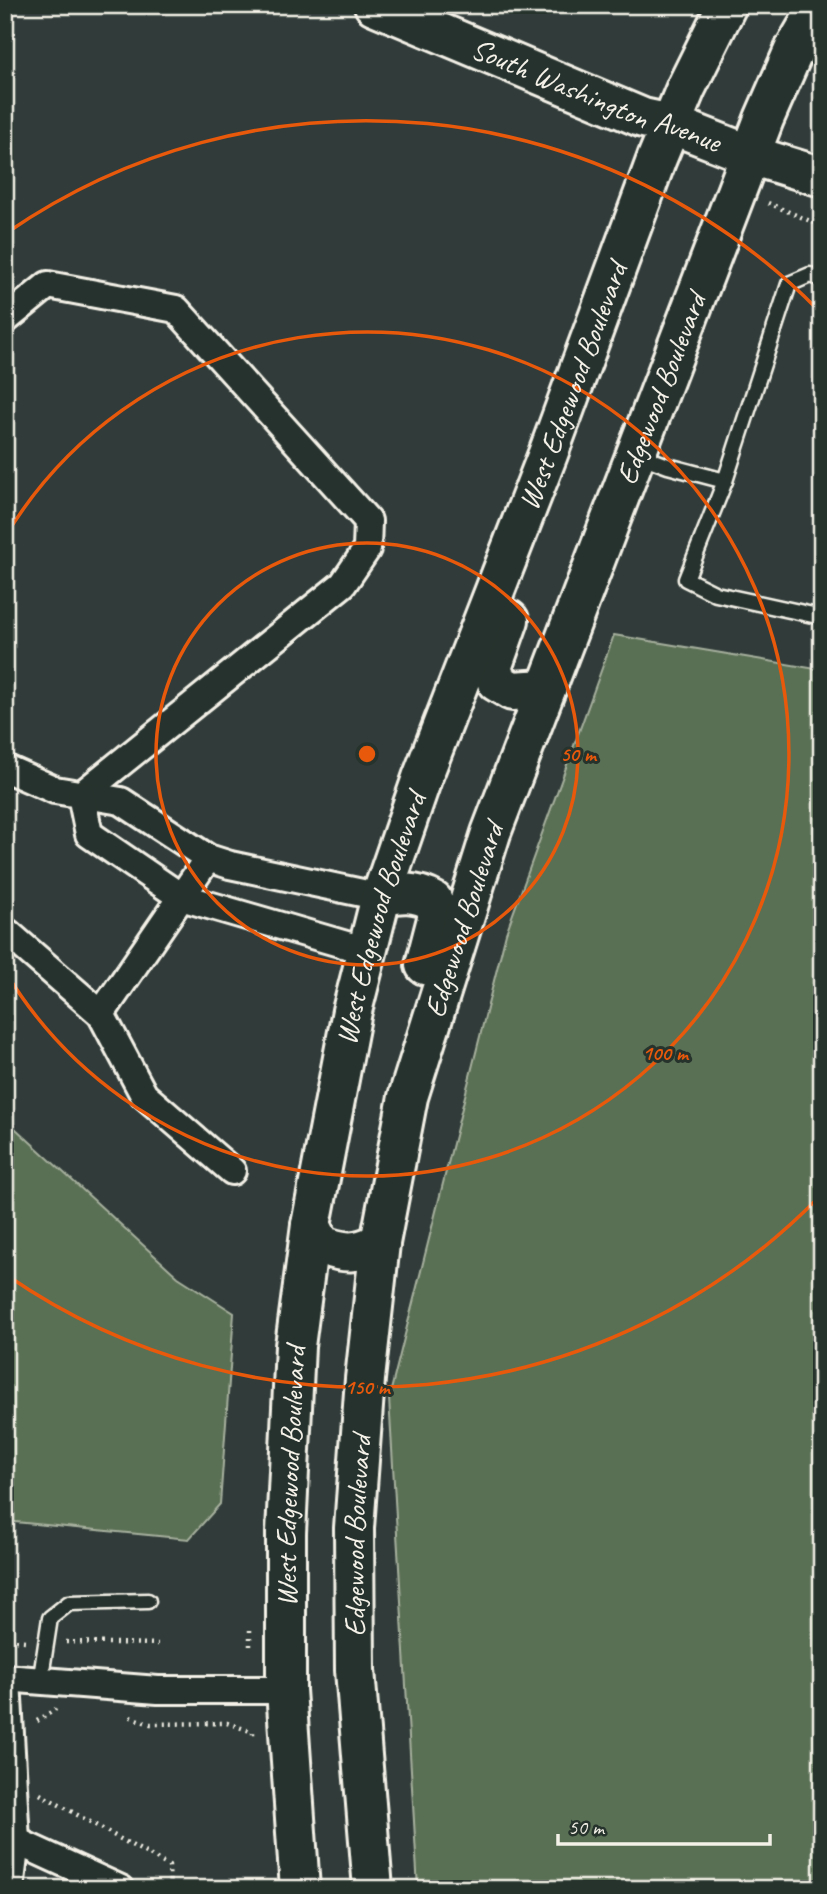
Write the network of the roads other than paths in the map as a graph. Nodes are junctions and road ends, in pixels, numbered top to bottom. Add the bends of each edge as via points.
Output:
1 (374, 5) edge
2 (727, 5) edge
3 (820, 5) edge
4 (671, 124) junction
5 (750, 155) junction
6 (822, 177) edge
7 (822, 279) edge
8 (5, 320) edge
9 (636, 453) junction
10 (548, 454) junction
11 (725, 481) junction
12 (822, 617) edge
13 (546, 689) junction
14 (5, 768) edge
15 (81, 795) junction
16 (208, 858) junction
17 (181, 897) junction
18 (381, 897) junction
19 (8, 933) dead end
20 (367, 951) junction
21 (101, 1014) junction
22 (408, 1097) junction
23 (232, 1171) dead end
24 (311, 1225) junction
25 (380, 1243) junction
26 (148, 1601) dead end
27 (6, 1679) edge
28 (40, 1683) junction
29 (286, 1690) junction
30 (16, 1840) junction
31 (10, 1889) edge
32 (121, 1889) edge
33 (300, 1889) edge
34 (373, 1889) edge

1 - 4 street, South Washington Avenue via 643,118
2 - 4 street, West Edgewood Boulevard
3 - 5 street, Edgewood Boulevard via 795,48
4 - 5 street, South Washington Avenue
4 - 10 street, West Edgewood Boulevard
5 - 6 street, South Washington Avenue
5 - 9 street, Edgewood Boulevard
7 - 11 lane via 810,275 789,284
8 - 15 street via 48,285 176,309 368,521 367,549 343,584
9 - 11 lane
9 - 13 street, Edgewood Boulevard
10 - 13 street via 549,511 492,668 497,682 512,691
10 - 18 street, West Edgewood Boulevard via 422,778
11 - 12 lane via 686,579 716,594
13 - 22 street, Edgewood Boulevard via 491,833
14 - 15 street via 55,790
15 - 16 street via 121,801
15 - 17 street via 89,834
16 - 17 street
16 - 18 street
17 - 20 street
17 - 21 street
18 - 20 street, West Edgewood Boulevard
18 - 22 street via 419,893 433,901 438,915 401,1062
19 - 21 street
20 - 24 street, West Edgewood Boulevard
21 - 23 street via 144,1095
22 - 25 street, Edgewood Boulevard
24 - 25 street via 321,1245 342,1253
24 - 29 street, West Edgewood Boulevard via 295,1346 286,1533
25 - 34 street, Edgewood Boulevard via 354,1528 355,1670
26 - 28 lane via 69,1603 50,1618
27 - 28 street
27 - 30 street
28 - 29 street via 158,1690
29 - 33 street, West Edgewood Boulevard
30 - 31 street
30 - 32 street

